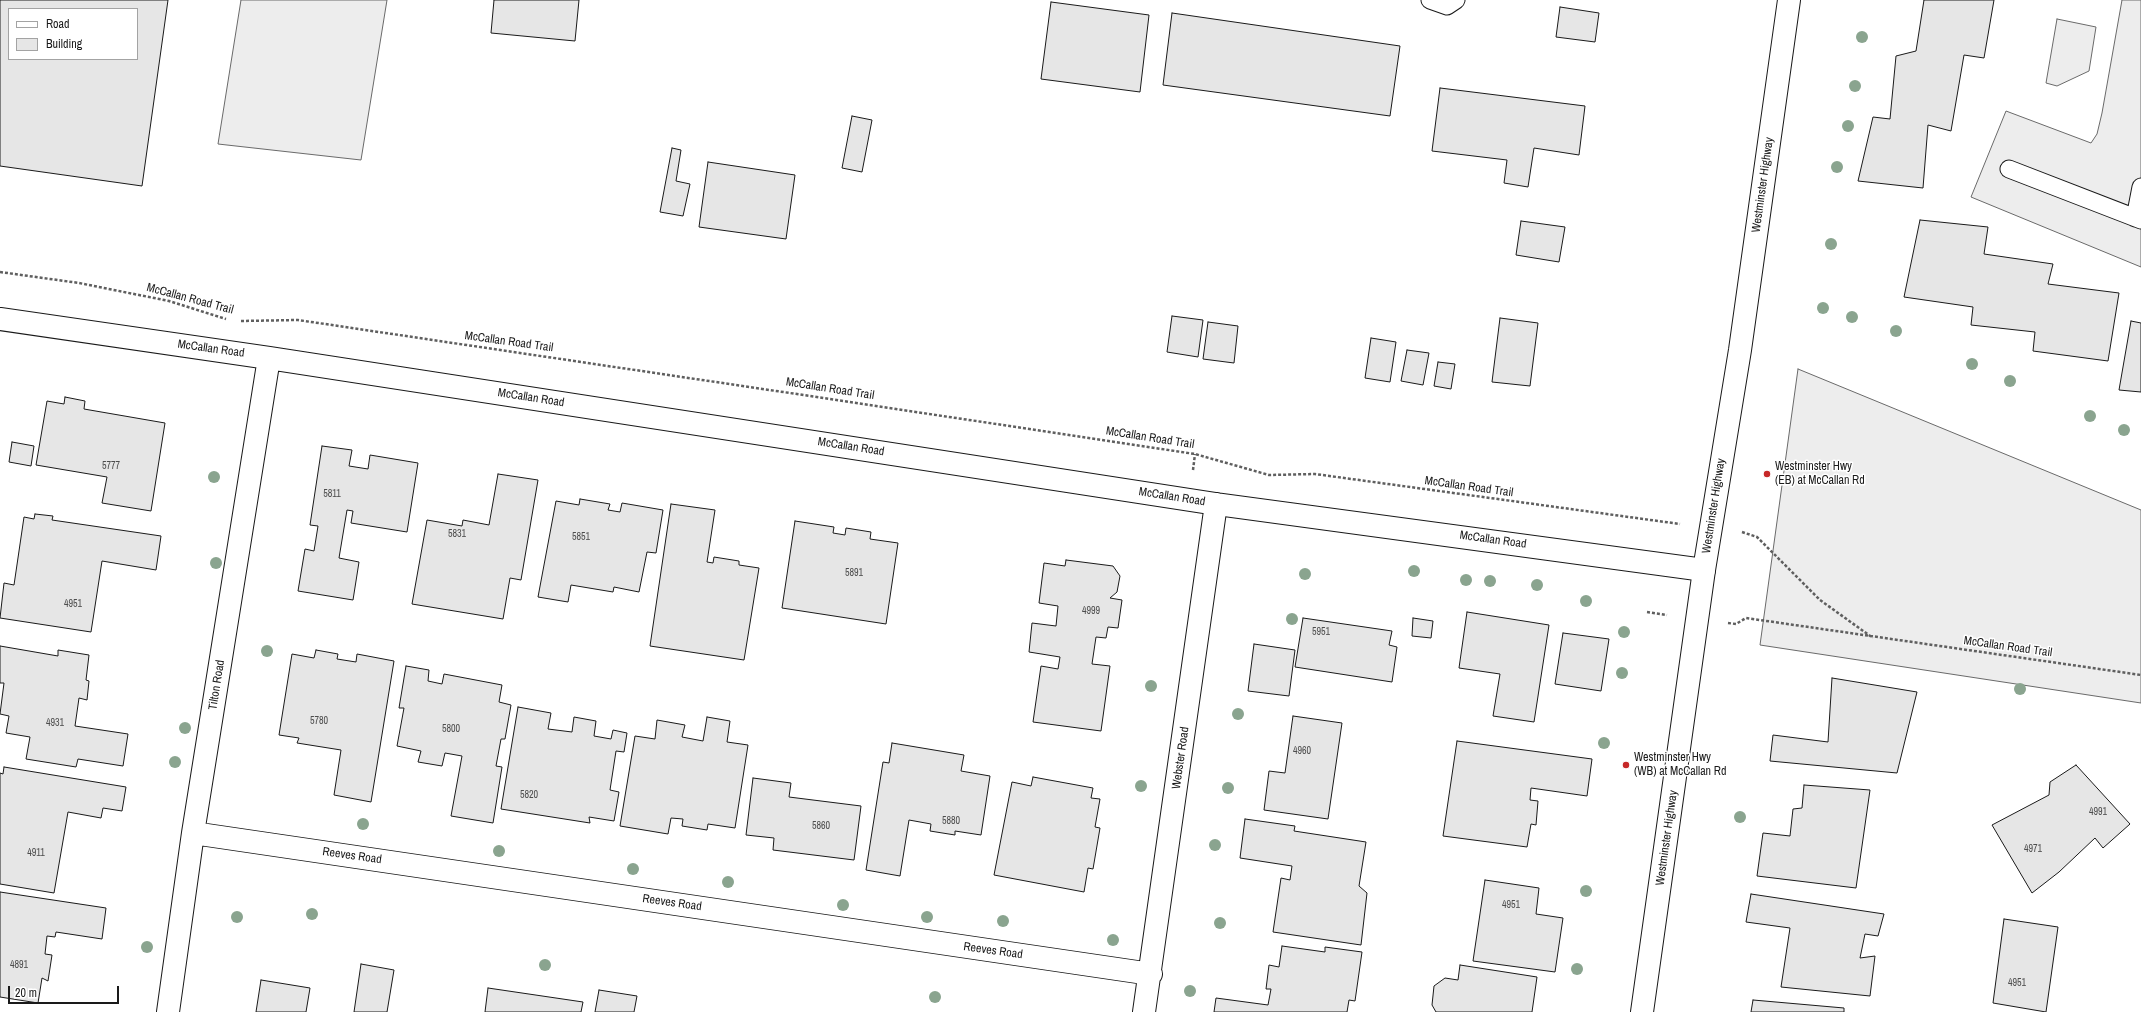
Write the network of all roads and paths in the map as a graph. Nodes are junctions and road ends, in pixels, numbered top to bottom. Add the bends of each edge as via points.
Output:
1 (1430, 0) edge
2 (1456, 0) edge
3 (1789, 0) edge
4 (2009, 169) dead end
5 (2141, 187) edge
6 (2138, 219) edge
7 (0, 272) edge
8 (0, 319) edge
9 (234, 321) dead end
10 (238, 321) dead end
11 (269, 358) junction
12 (1216, 504) junction
13 (1658, 521) dead end
14 (1747, 533) dead end
15 (1704, 570) junction
16 (1736, 624) dead end
17 (1873, 638) junction
18 (2141, 675) edge
19 (194, 832) junction
20 (1151, 974) junction
21 (168, 1012) edge
22 (1144, 1012) edge
23 (1642, 1012) edge

1 - 2 lane via 1447,6
3 - 15 street, Westminster Highway via 1740,350
4 - 6 lane
5 - 6 lane
7 - 9 path, McCallan Road Trail via 79,283 169,301
8 - 11 street, McCallan Road
10 - 13 path, McCallan Road Trail via 306,321 1195,454 1269,475 1315,474
11 - 12 street, McCallan Road
11 - 19 street, Tilton Road
12 - 15 street, McCallan Road
12 - 20 street, Webster Road
14 - 17 path, McCallan Road Trail via 1757,537 1820,600
15 - 23 street, Westminster Highway
16 - 17 path, McCallan Road Trail via 1746,618
17 - 18 path, McCallan Road Trail
19 - 20 street, Reeves Road
19 - 21 street, Tilton Road
20 - 22 street, Webster Road

